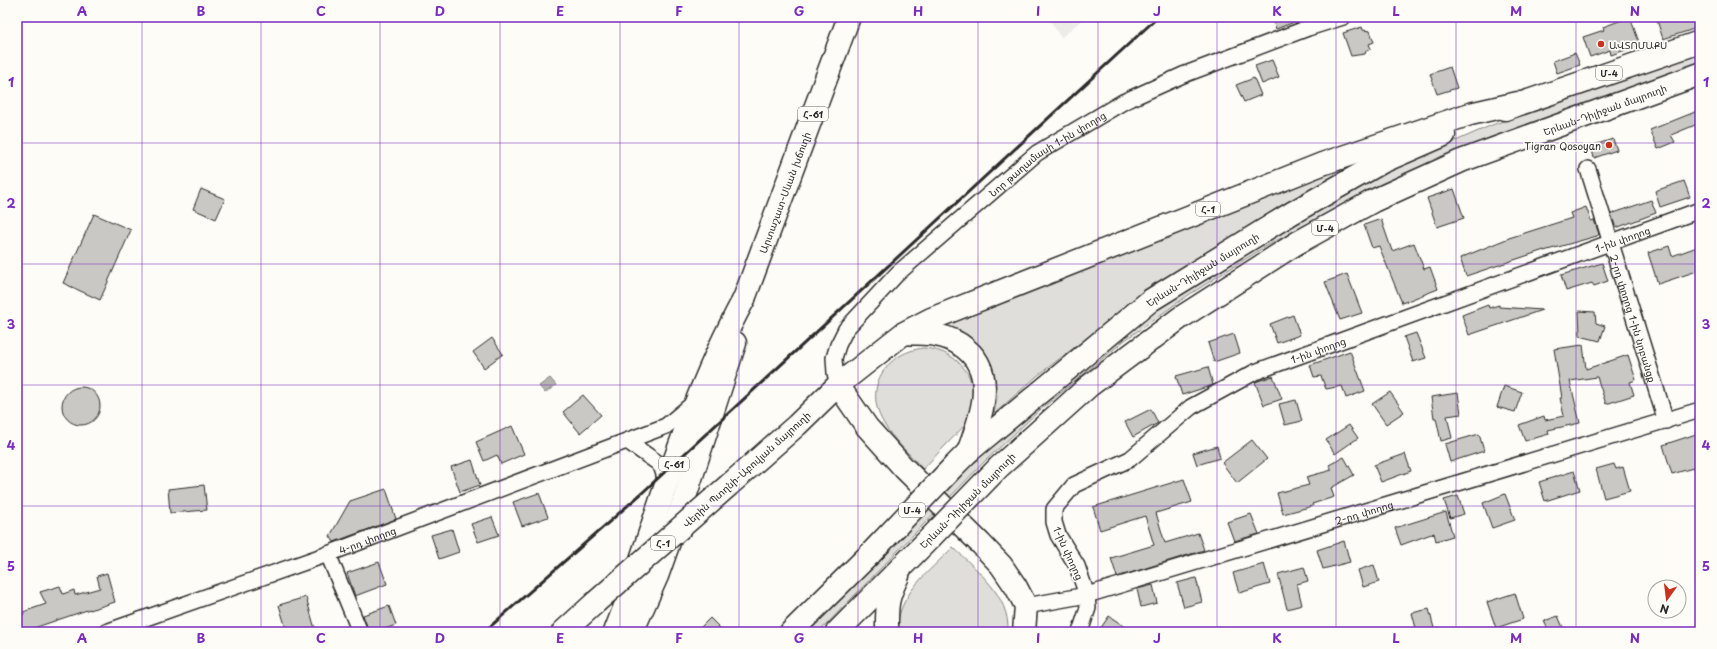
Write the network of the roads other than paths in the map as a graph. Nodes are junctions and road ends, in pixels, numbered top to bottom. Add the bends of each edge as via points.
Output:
1 (849, 17) edge
2 (1343, 17) edge
3 (1700, 42) edge
4 (1700, 74) edge
5 (1518, 103) junction
6 (1588, 169) dead end
7 (1700, 210) edge
8 (1611, 242) junction
9 (744, 299) junction
10 (904, 333) junction
11 (838, 386) junction
12 (696, 401) junction
13 (1700, 410) edge
14 (1666, 421) junction
15 (627, 441) junction
16 (961, 460) junction
17 (667, 485) junction
18 (328, 554) junction
19 (905, 563) junction
20 (1087, 595) junction
21 (1026, 606) junction
22 (134, 628) edge
23 (106, 632) edge
24 (360, 632) edge
25 (563, 632) edge
26 (615, 632) edge
27 (632, 632) edge
28 (791, 632) edge
29 (836, 632) edge
30 (887, 632) edge
31 (1024, 632) edge
32 (1080, 632) edge

1 - 9 main road, Արտաշատ-Սևան խճուղի / Հ-61
2 - 11 street, Նոր թաղամասի 1-ին փողոց via 1183,75 1123,102 1037,153 898,273 846,330 834,358
3 - 5 main road, Երևան-Դիլիջան մայրուղի / Մ-4
4 - 19 main road, Երևան-Դիլիջան մայրուղի / Մ-4, bridge via 1461,161 1373,201 1297,243 1180,318 1089,386 999,467
5 - 10 main road, Հ-1 via 1462,116 1322,164 931,319
5 - 16 main road, Երևան-Դիլիջան մայրուղի / Մ-4 via 1382,162 1292,213 1158,296
6 - 8 street, 2-րդ փողոց 1-ին նրբանցք
7 - 8 street, 1-ին փողոց
8 - 14 street, 2-րդ փողոց 1-ին նրբանցք
8 - 20 street, 1-ին փողոց via 1255,372 1191,407 1130,459 1074,485 1054,509 1054,522 1058,535 1077,566
9 - 12 main road, Հ-61 via 727,330
9 - 27 main road, Հ-61 via 736,342 684,500 657,576
10 - 11 main road, Հ-1
10 - 16 main road via 936,335 958,342 974,356 981,369 983,407 979,424
11 - 21 main road via 867,427 904,468 1001,565
11 - 25 main road, Վերին Պտղնի-Աբովյան մայրուղի / Հ-1, bridge
12 - 15 street, 4-րդ փողոց via 666,426
12 - 17 main road, Հ-61
13 - 14 street, 2-րդ փողոց
14 - 20 street, 2-րդ փողոց
15 - 17 street via 658,462
15 - 18 street, 4-րդ փողոց
16 - 28 main road, Երևան-Դիլիջան մայրուղի / Մ-4, bridge
17 - 26 main road, Հ-61
18 - 22 street, 4-րդ փողոց
18 - 24 street
19 - 29 main road, Երևան-Դիլիջան մայրուղի / Մ-4
19 - 30 main road via 886,604
20 - 21 street, 2-րդ փողոց
20 - 32 street via 1088,608
21 - 31 main road
22 - 23 street, 4-րդ փողոց

